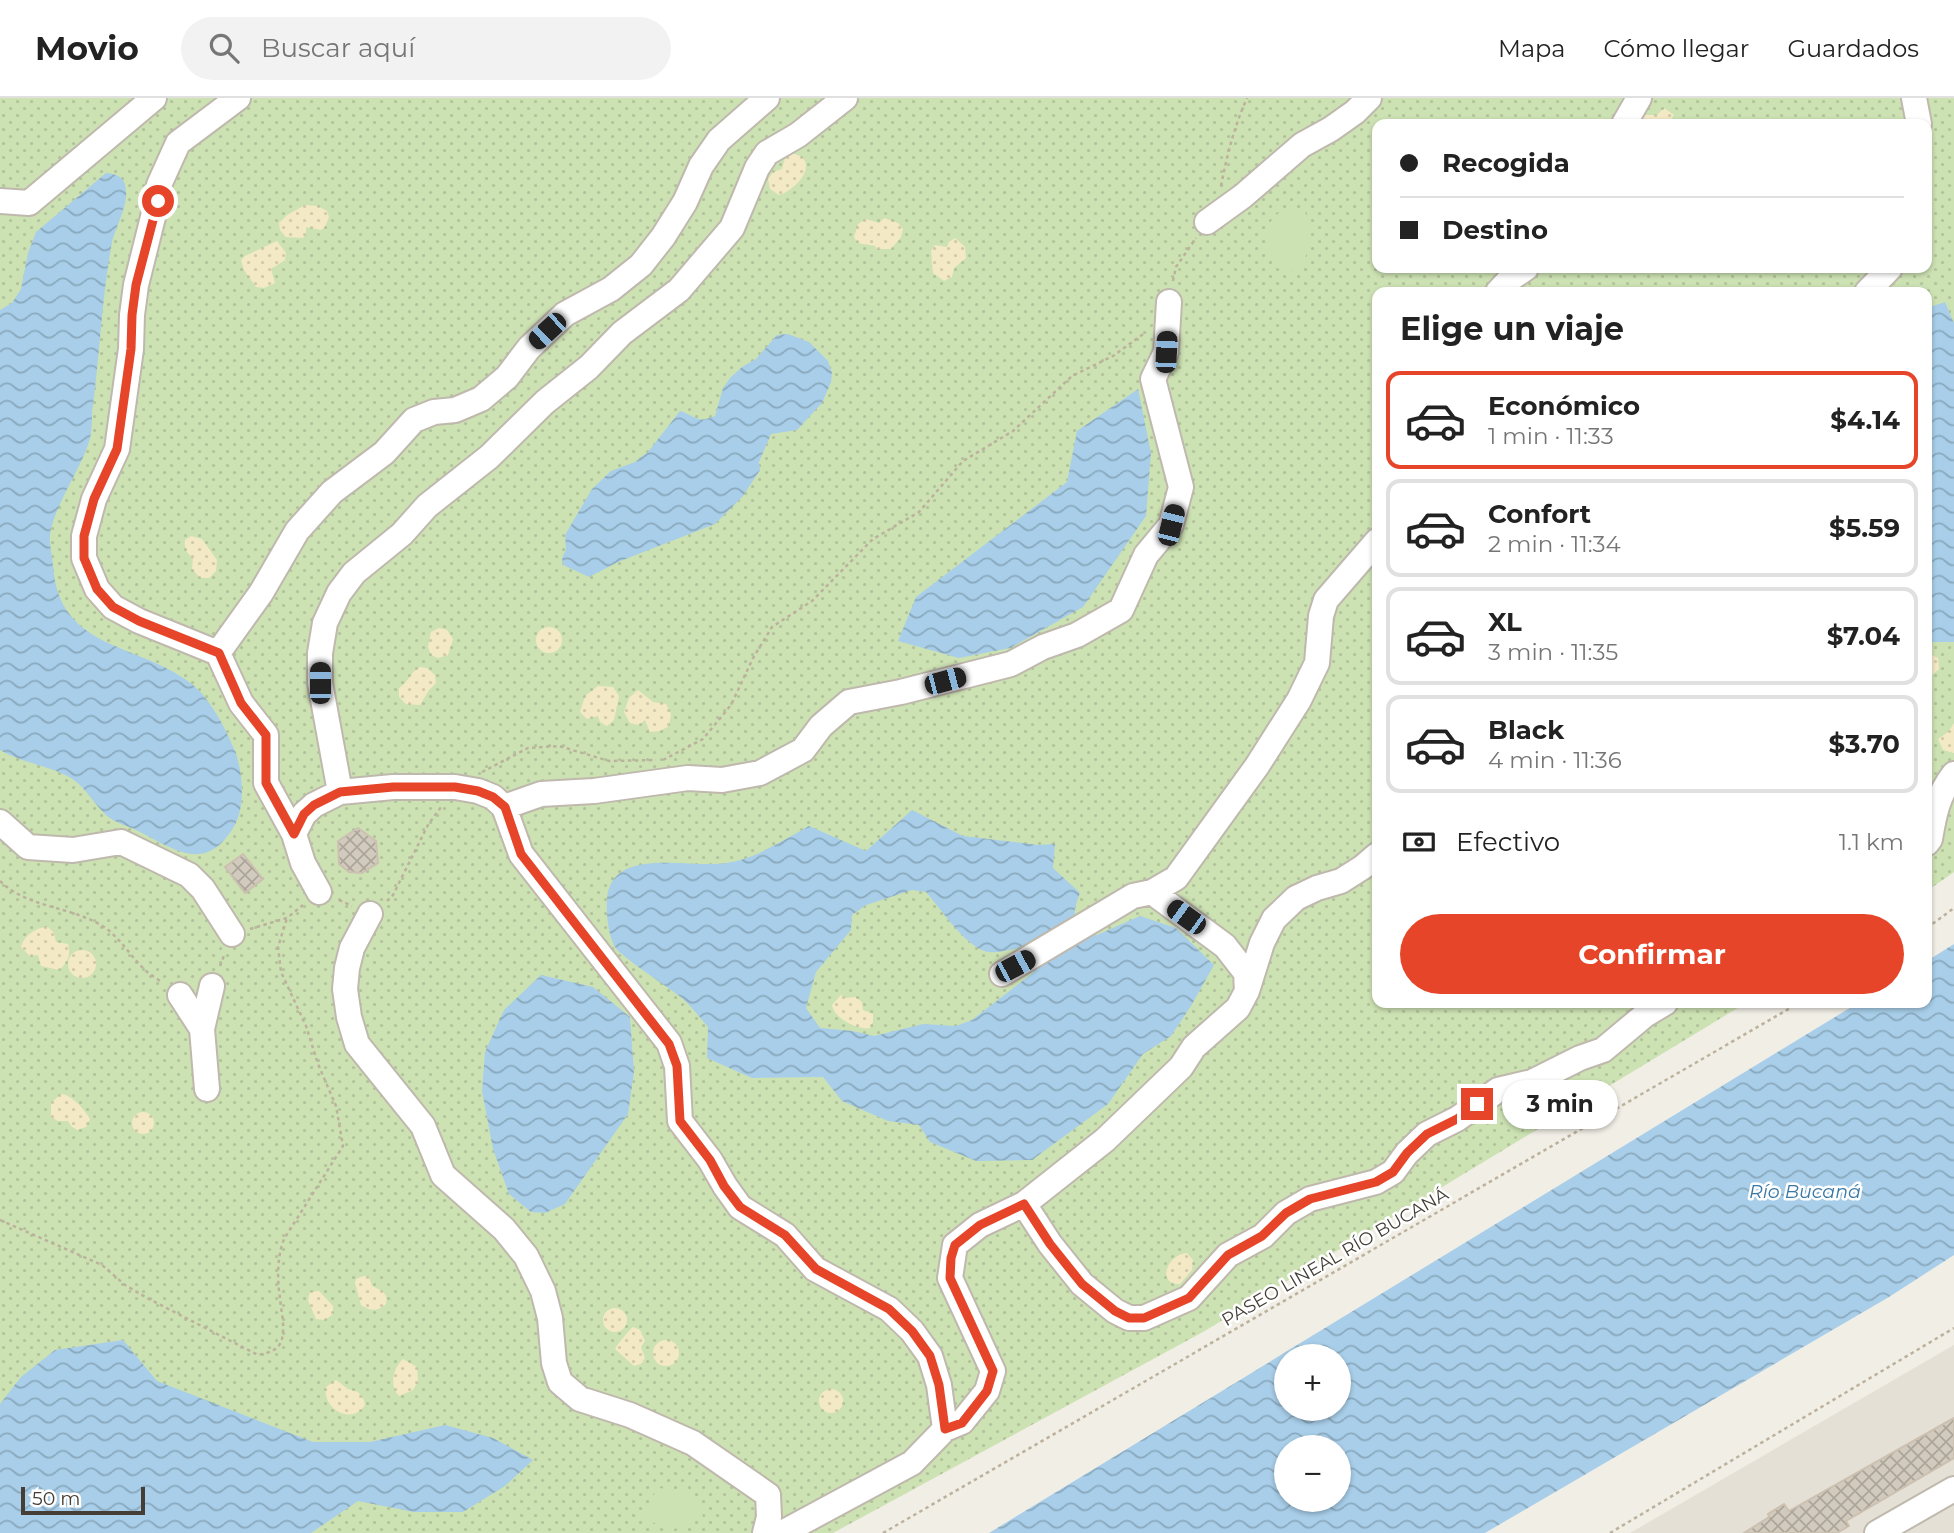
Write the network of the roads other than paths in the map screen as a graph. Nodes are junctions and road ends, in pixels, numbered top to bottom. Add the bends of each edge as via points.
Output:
1 (154, 98) edge
2 (239, 98) edge
3 (767, 98) edge
4 (845, 98) edge
5 (1369, 98) edge
6 (1639, 98) edge
7 (1914, 98) edge
8 (1627, 119) edge
9 (1918, 119) edge
10 (0, 201) edge
11 (1207, 222) road end
12 (1519, 273) edge
13 (1884, 273) edge
14 (1503, 287) edge
15 (1872, 287) edge
16 (1169, 302) road end
17 (1372, 547) edge
18 (219, 653) junction
19 (1954, 774) edge
20 (340, 792) junction
21 (505, 807) junction
22 (0, 822) edge
23 (1932, 824) edge
24 (294, 834) junction
25 (1372, 859) edge
26 (320, 892) road end
27 (1153, 892) junction
28 (370, 914) road end
29 (232, 934) road end
30 (1262, 943) junction
31 (1225, 946) junction
32 (1002, 974) dead end
33 (212, 986) road end
34 (1247, 991) junction
35 (180, 995) road end
36 (1657, 1008) edge
37 (202, 1029) junction
38 (207, 1089) dead end
39 (1024, 1204) junction
40 (945, 1429) junction
41 (1954, 1489) edge
42 (765, 1533) edge
43 (782, 1533) edge
44 (1877, 1533) edge

1 - 10 street via 29,203
2 - 18 street via 178,143 159,185 136,285 117,449 94,499 84,536 84,558 97,589 113,607
3 - 18 street via 719,141 663,237 641,265 611,289 565,314 481,399 414,421 384,453 332,492 297,531
4 - 20 street via 767,153 732,228 679,290 622,333 489,457 427,506 402,534 354,573 339,593 325,623 320,683
5 - 11 street
6 - 8 street
7 - 9 street
12 - 14 street
13 - 15 street
16 - 21 street via 1166,352 1153,379 1181,487 1171,525 1146,555 1121,610 1011,664 849,702 821,726 803,750 760,773 541,794
17 - 27 street via 1326,600 1317,663 1299,700 1176,878
18 - 24 street via 241,703 266,735 266,783
19 - 23 street via 1934,809
20 - 21 street via 455,787 478,791
20 - 24 street via 304,814
21 - 40 street via 521,854 669,1044 677,1066 680,1121 724,1186 740,1207 785,1235 816,1269 889,1309 912,1331 930,1356
22 - 29 street via 28,847 73,850 121,842 189,875
24 - 26 street via 303,863
25 - 30 street via 1341,881 1296,898 1274,919
27 - 31 street
27 - 32 street via 1133,896
28 - 42 street via 347,968 345,989 357,1044 423,1126 443,1175 527,1256 543,1290 559,1382 580,1399 631,1415 693,1443 768,1495
30 - 31 street
30 - 34 street
31 - 34 street via 1245,973
33 - 37 street
34 - 39 street via 1238,1008 1194,1047 1181,1067 1105,1139
35 - 37 street
36 - 39 street via 1603,1050 1532,1082 1498,1090 1427,1134 1393,1172 1376,1182 1310,1199 1286,1213 1262,1236 1228,1255 1189,1298 1144,1318 1129,1318 1115,1311 1082,1284
37 - 38 street
39 - 40 street via 980,1225 955,1245 950,1278 993,1371 987,1391 962,1423
40 - 43 street via 912,1463
41 - 44 street

